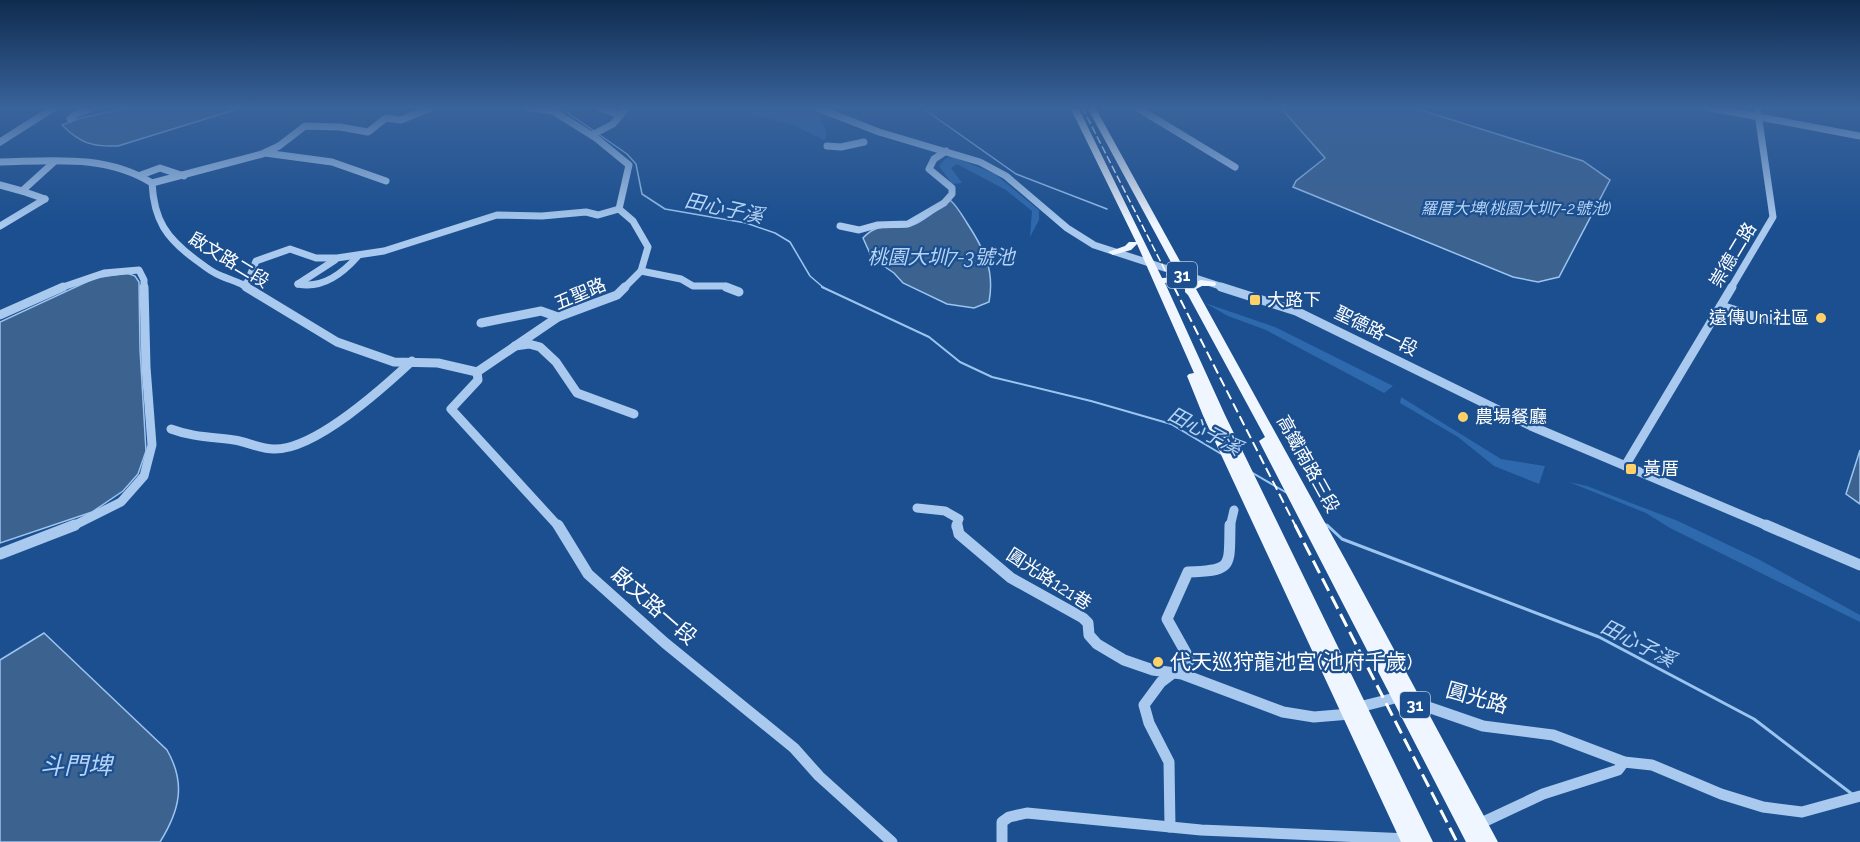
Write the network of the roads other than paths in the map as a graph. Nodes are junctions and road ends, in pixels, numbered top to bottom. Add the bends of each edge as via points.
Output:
1 (278, 146) edge
2 (606, 146) edge
3 (929, 146) edge
4 (1086, 146) edge
5 (1092, 146) edge
6 (1106, 146) edge
7 (1112, 146) edge
8 (1201, 146) edge
9 (1762, 146) edge
10 (946, 151) junction
11 (265, 153) junction
12 (1118, 157) junction
13 (54, 161) junction
14 (0, 162) edge
15 (1235, 167) dead end
16 (1118, 171) junction
17 (141, 175) junction
18 (184, 176) junction
19 (387, 181) dead end
20 (152, 183) junction
21 (0, 185) edge
22 (22, 191) junction
23 (619, 209) junction
24 (0, 226) edge
25 (840, 226) dead end
26 (1132, 244) junction
27 (1160, 249) junction
28 (1113, 252) junction
29 (357, 257) dead end
30 (335, 260) dead end
31 (1146, 260) junction
32 (641, 272) junction
33 (1176, 275) junction
34 (1158, 281) junction
35 (1210, 284) junction
36 (243, 285) junction
37 (739, 292) dead end
38 (1190, 292) junction
39 (1721, 306) junction
40 (0, 315) edge
41 (558, 317) junction
42 (1785, 322) dead end
43 (481, 323) dead end
44 (513, 346) junction
45 (412, 361) junction
46 (477, 372) junction
47 (634, 414) dead end
48 (1214, 417) junction
49 (171, 429) dead end
50 (1269, 440) junction
51 (1625, 466) junction
52 (917, 508) dead end
53 (1234, 510) dead end
54 (0, 554) edge
55 (1860, 565) edge
56 (1172, 673) junction
57 (1406, 699) junction
58 (1354, 710) junction
59 (1624, 762) junction
60 (1860, 796) edge
61 (1479, 824) junction
62 (1170, 827) junction
63 (1415, 841) edge
64 (892, 842) edge
65 (1002, 842) edge
66 (1475, 842) edge
67 (1489, 842) edge

1 - 11 street
2 - 23 street via 629,165
3 - 10 street, 聖德路一段
4 - 26 main road, 31
5 - 31 main road, 31
6 - 16 main road, 高鐵南路三段 / 31
7 - 12 main road, 高鐵南路三段 / 31
8 - 15 street
9 - 39 street, 崇德二路 via 1773,217
10 - 25 street via 934,159 929,169 952,188 944,203 908,224 859,230
10 - 28 street, 聖德路一段 via 993,168 1027,191 1077,237
11 - 18 street
11 - 19 street via 332,162
12 - 16 main road
12 - 33 main road, 高鐵南路三段 / 31
13 - 14 street
13 - 17 street via 103,164
13 - 22 street
16 - 27 main road, 高鐵南路三段 / 31
17 - 18 street via 160,168
17 - 20 street
18 - 20 street
20 - 36 street, 啟文路二段 via 153,205 163,229 178,248 218,275
21 - 22 street
22 - 24 street via 45,199
23 - 32 street via 633,221 648,247
23 - 36 street via 605,215 497,215 384,251 337,258 316,258 290,249 256,261
26 - 28 main road
26 - 31 main road, 31
27 - 31 main road
27 - 33 main road, 高鐵南路三段 / 31
28 - 31 street, 聖德路一段
29 - 30 street via 320,284 298,284
31 - 33 street, 聖德路一段
31 - 34 main road, 31
31 - 48 main road, 31
32 - 37 street via 681,279 693,286 725,286
32 - 41 street, 五聖路 via 611,298
33 - 34 main road
33 - 35 street, 聖德路一段
33 - 38 main road, 高鐵南路三段 / 31
33 - 50 main road, 高鐵南路三段 / 31
34 - 48 main road, 31
35 - 38 main road via 1191,287
35 - 51 street, 聖德路一段 via 1296,311 1522,422
36 - 45 street, 啟文路二段 via 337,342 394,362
38 - 50 main road, 高鐵南路三段 / 31
39 - 42 street
39 - 51 street, 崇德二路
40 - 54 street via 92,277 139,270 144,280 153,445 144,476 121,502 86,521
41 - 43 street via 541,311
41 - 44 street, 五聖路
44 - 46 street, 五聖路
44 - 47 street via 540,347 556,362 577,393
45 - 46 street, 啟文路二段
45 - 49 street via 360,406 307,438 278,450
46 - 64 street, 啟文路一段 via 478,380 452,409 454,416 558,525 588,574 665,643 794,748
48 - 58 main road, 31
50 - 57 main road, 高鐵南路三段 / 31
51 - 55 street, 聖德路一段
52 - 56 street, 圓光路121巷 via 956,515 959,534 1011,578 1083,618 1097,644 1124,660
53 - 56 street via 1232,550 1226,564 1208,573 1188,572 1167,619 1190,660
56 - 58 street via 1283,712 1314,717
56 - 62 street via 1144,705 1149,727 1169,762
57 - 58 street
57 - 59 street, 圓光路 via 1483,726 1553,735
57 - 61 main road, 高鐵南路三段 / 31
57 - 66 main road, 高鐵南路三段 / 31
58 - 63 main road, 31
59 - 60 street, 圓光路 via 1652,765 1763,807 1802,812
59 - 61 street via 1618,770 1543,794
61 - 67 main road, 高鐵南路三段 / 31
62 - 63 street
62 - 65 street via 1025,814 1009,816 1002,822

